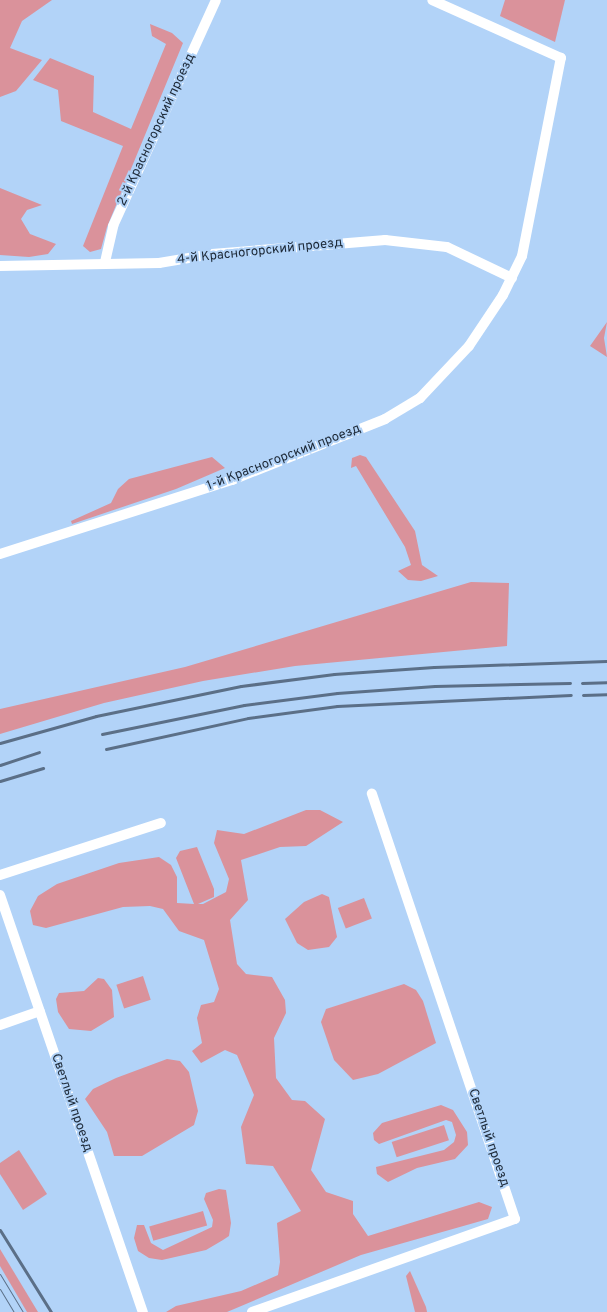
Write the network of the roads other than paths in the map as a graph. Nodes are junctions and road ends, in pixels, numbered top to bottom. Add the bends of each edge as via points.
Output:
1 (216, 0) edge
2 (432, 0) edge
3 (105, 262) junction
4 (0, 266) edge
5 (512, 278) junction
6 (0, 554) edge
7 (372, 793) dead end
8 (161, 823) dead end
9 (0, 875) edge
10 (0, 895) edge
11 (40, 1011) junction
12 (0, 1025) edge
13 (143, 1312) edge
14 (252, 1312) edge

1 - 3 street, 2-й Красногорский проезд via 113,226
2 - 5 street, 1-й Красногорский проезд via 562,58 530,228
3 - 4 street, 4-й Красногорский проезд
3 - 5 street, 4-й Красногорский проезд via 159,263 212,254 400,241 447,247
5 - 6 street, 1-й Красногорский проезд via 469,346 438,382 402,410 232,480
7 - 14 street, Светлый проезд via 515,1219
8 - 9 street
10 - 11 street, Светлый проезд
11 - 12 street
11 - 13 street, Светлый проезд

